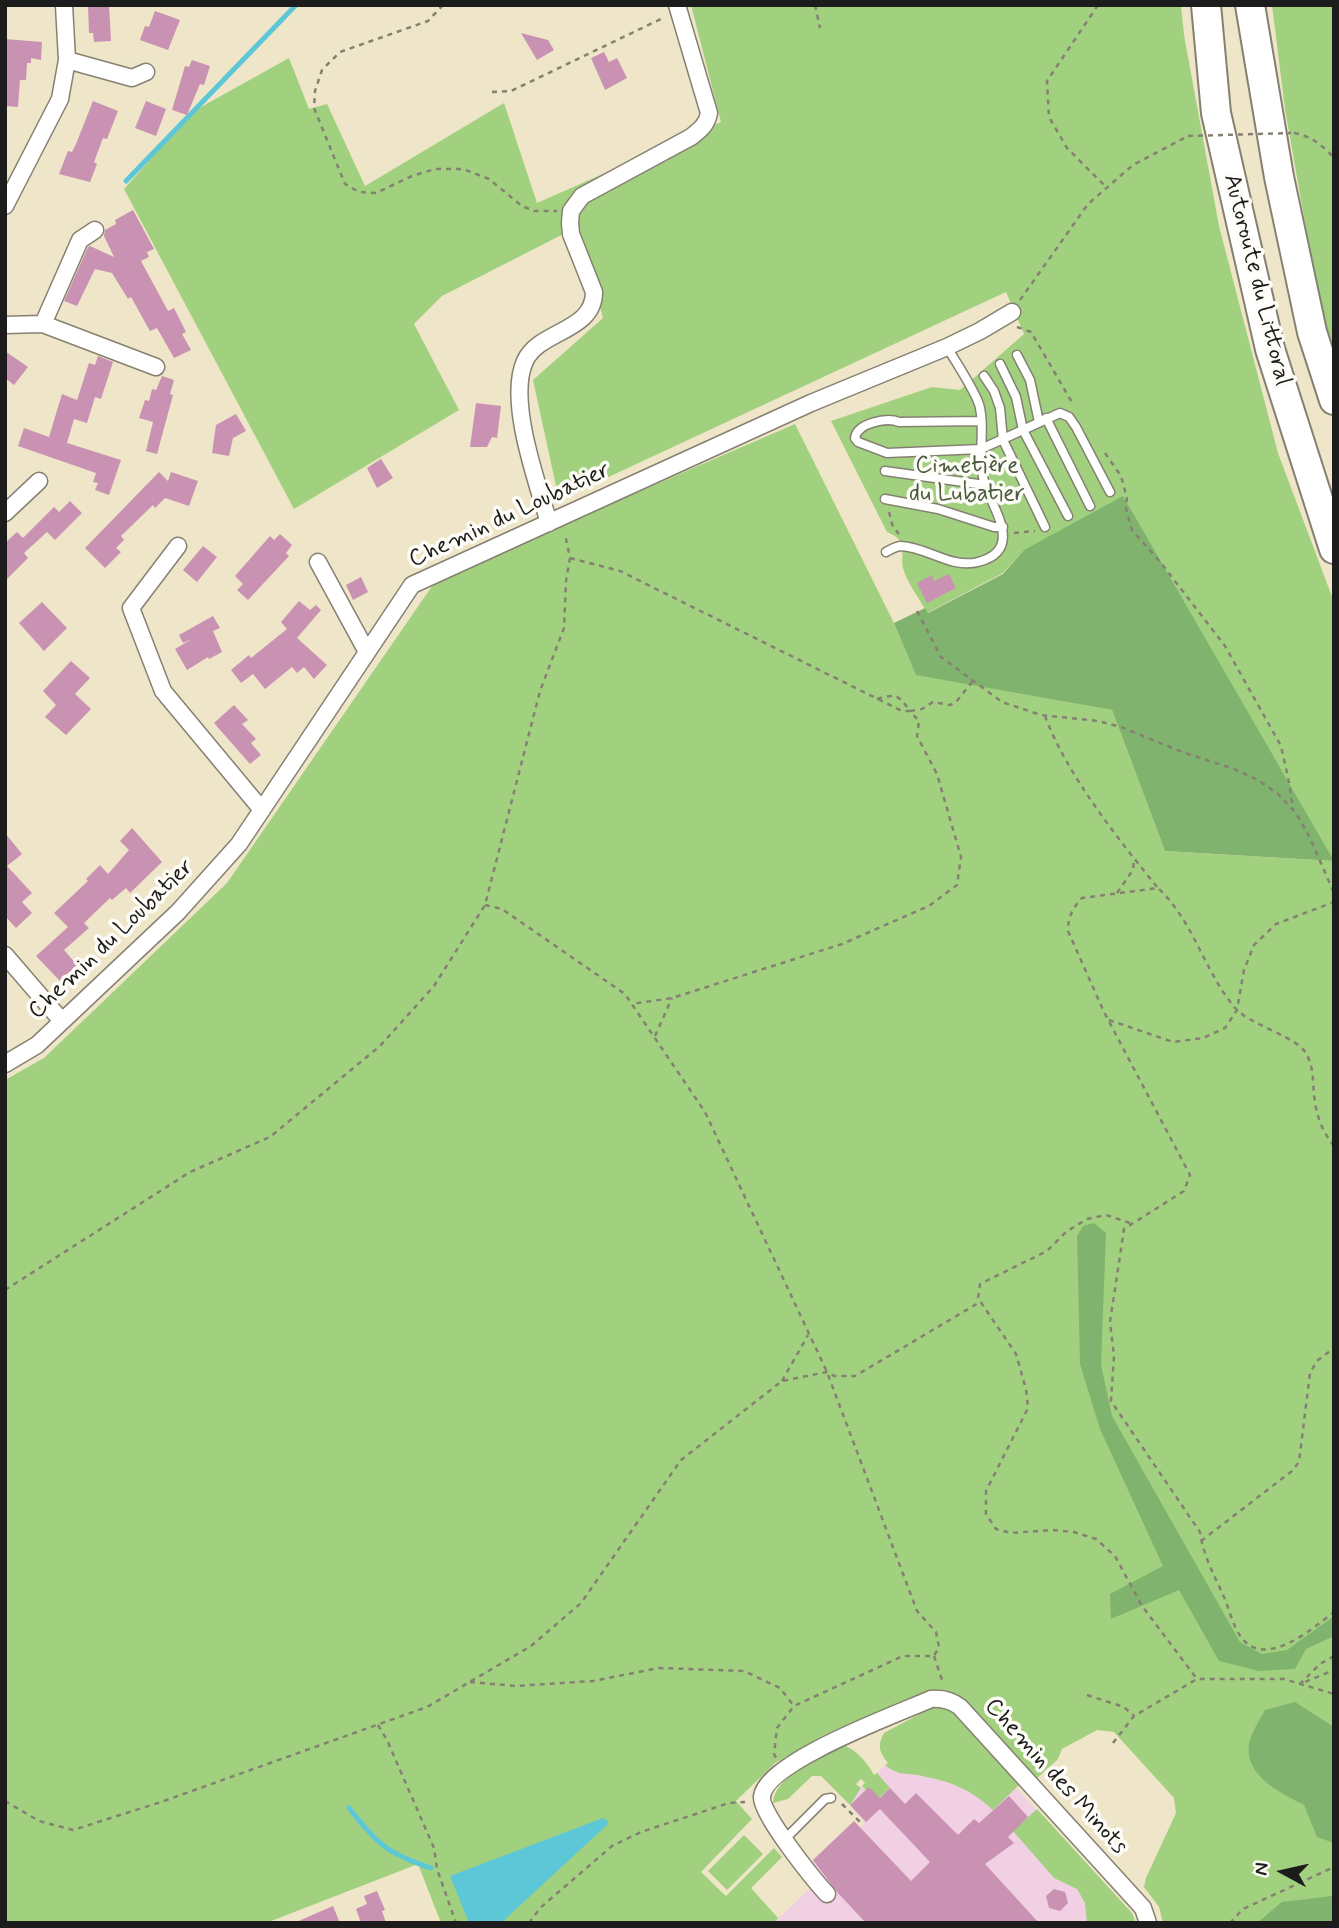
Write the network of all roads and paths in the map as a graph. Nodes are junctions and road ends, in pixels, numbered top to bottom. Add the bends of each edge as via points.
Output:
1 (64, 5) edge
2 (443, 5) edge
3 (815, 5) edge
4 (1098, 5) edge
5 (1196, 5) edge
6 (1206, 5) edge
7 (1250, 5) edge
8 (678, 8) edge
9 (820, 28) dead end
10 (67, 60) junction
11 (146, 72) dead end
12 (492, 92) dead end
13 (1216, 113) junction
14 (1334, 158) edge
15 (1107, 188) junction
16 (5, 206) edge
17 (570, 211) junction
18 (95, 230) dead end
19 (1007, 314) junction
20 (43, 324) junction
21 (5, 325) edge
22 (947, 347) junction
23 (1017, 355) dead end
24 (1000, 364) dead end
25 (156, 367) dead end
26 (985, 376) dead end
27 (1334, 400) edge
28 (1075, 407) dead end
29 (1042, 420) junction
30 (981, 421) junction
31 (1023, 430) junction
32 (1003, 440) junction
33 (1101, 448) dead end
34 (981, 449) junction
35 (885, 471) dead end
36 (39, 481) dead end
37 (985, 485) junction
38 (1110, 492) dead end
39 (885, 499) dead end
40 (1090, 506) dead end
41 (5, 513) edge
42 (1068, 516) dead end
43 (555, 520) junction
44 (1003, 527) junction
45 (1045, 527) dead end
46 (178, 546) dead end
47 (1334, 549) edge
48 (886, 552) dead end
49 (570, 558) junction
50 (318, 562) dead end
51 (917, 611) dead end
52 (368, 652) junction
53 (973, 681) junction
54 (877, 699) junction
55 (922, 709) junction
56 (910, 711) junction
57 (1045, 715) junction
58 (919, 721) junction
59 (262, 810) junction
60 (1293, 810) junction
61 (1135, 859) junction
62 (1158, 888) junction
63 (1117, 892) junction
64 (1334, 894) edge
65 (1334, 902) edge
66 (485, 905) junction
67 (5, 955) edge
68 (672, 998) junction
69 (632, 1003) junction
70 (1237, 1010) junction
71 (61, 1020) junction
72 (1109, 1020) junction
73 (655, 1038) junction
74 (5, 1064) edge
75 (1334, 1146) edge
76 (1132, 1223) junction
77 (5, 1290) edge
78 (980, 1302) junction
79 (809, 1334) junction
80 (1334, 1348) edge
81 (827, 1372) junction
82 (782, 1381) junction
83 (1201, 1541) junction
84 (1334, 1612) edge
85 (934, 1656) junction
86 (1334, 1656) edge
87 (1334, 1670) edge
88 (1196, 1679) junction
89 (470, 1682) junction
90 (1300, 1684) junction
91 (1334, 1694) edge
92 (1087, 1695) dead end
93 (947, 1700) junction
94 (794, 1706) junction
95 (1134, 1716) junction
96 (378, 1725) junction
97 (1114, 1743) dead end
98 (782, 1770) junction
99 (831, 1798) joint
100 (5, 1801) edge
101 (762, 1804) junction
102 (863, 1825) dead end
103 (785, 1839) junction
104 (1334, 1867) edge
105 (827, 1894) dead end
106 (456, 1923) edge
107 (529, 1923) edge
108 (1148, 1923) edge
109 (1230, 1923) edge

1 - 10 street
2 - 17 path via 428,21 340,52 322,70 315,91 315,116 345,184 359,192 376,193 435,169 463,169 489,179 534,211
3 - 9 path
4 - 15 path via 1047,81 1049,117 1067,148
5 - 13 highway
6 - 13 highway, Autoroute du Littoral
7 - 27 highway, Autoroute du Littoral via 1279,177 1312,332
8 - 12 path via 511,90
8 - 17 street via 709,113 705,125 691,137 582,195
10 - 11 street via 132,78
10 - 16 street via 60,99
13 - 47 highway, Autoroute du Littoral via 1270,349
14 - 15 path, bridge via 1302,134 1291,132 1188,136 1133,165
15 - 19 path via 1088,204
17 - 43 street via 571,234 594,302 587,315 530,353 522,370 520,418
18 - 20 street via 80,240
19 - 22 street, Chemin du Loubatier
19 - 28 path via 1013,327 1031,332
20 - 21 street
20 - 25 street
22 - 30 lane via 977,398
22 - 43 street, Chemin du Loubatier via 811,403
23 - 29 lane
24 - 31 lane via 1016,397
26 - 32 lane via 1000,408
29 - 31 lane
29 - 38 lane via 1060,413 1069,417
29 - 40 lane
30 - 34 lane
30 - 34 lane via 888,420 860,428 855,438 887,453
31 - 32 lane
31 - 42 lane
32 - 34 lane
32 - 45 lane
33 - 60 path via 1121,477 1132,530 1224,646 1281,746
34 - 37 lane
35 - 37 lane
36 - 41 street
37 - 44 lane
39 - 44 lane
43 - 49 path
43 - 52 street, Chemin du Loubatier via 412,585
44 - 48 lane via 1000,547 978,562 964,564 902,546
46 - 59 street via 131,608 163,691
49 - 54 path via 620,571
49 - 66 path via 564,628 540,691
50 - 52 street
51 - 53 path via 941,657
52 - 59 street, Chemin du Loubatier
53 - 55 path via 957,702 933,702
53 - 57 path via 1002,702
54 - 56 path
54 - 56 path via 900,697
55 - 56 path
55 - 58 path
56 - 58 path
57 - 60 path via 1121,727 1234,769 1258,780
57 - 61 path via 1056,743
58 - 68 path via 917,736 937,774 961,858 957,885 929,906 842,944
59 - 71 street, Chemin du Loubatier via 239,844 177,912
60 - 64 path
61 - 62 path
61 - 63 path via 1133,870
62 - 63 path
62 - 70 path via 1179,911
63 - 72 path via 1082,898 1068,919 1068,931
65 - 70 path via 1276,925 1254,945
66 - 69 path via 502,909
66 - 77 path via 434,986 380,1046 270,1137 190,1172
67 - 71 street
68 - 69 path
68 - 73 path
69 - 73 path
70 - 72 path via 1226,1027 1214,1033 1173,1042
70 - 75 path via 1306,1051 1321,1124
71 - 74 street, Chemin du Loubatier via 37,1045
72 - 76 path via 1190,1175 1184,1191
73 - 79 path via 705,1112
76 - 78 path via 1106,1215 1087,1219 1047,1251 980,1284
76 - 83 path via 1124,1228 1110,1322 1114,1356 1111,1401 1200,1532
78 - 81 path via 855,1376
78 - 88 path via 1016,1354 1028,1408 985,1491 986,1514 996,1529 1011,1533 1052,1530 1096,1539 1115,1556 1142,1606
79 - 81 path
79 - 82 path
80 - 83 path via 1310,1373 1298,1462 1292,1471
81 - 82 path
81 - 85 path via 917,1611 936,1632 939,1647
82 - 89 path via 681,1460 581,1603 531,1646
83 - 84 path via 1241,1637 1258,1648 1276,1648 1295,1640
85 - 93 path
85 - 94 path via 902,1656
86 - 90 path
87 - 90 path
88 - 90 path via 1284,1679
88 - 95 path
89 - 94 path via 516,1686 593,1681 659,1668 744,1671 780,1688
89 - 96 path via 427,1707
90 - 91 path
92 - 95 path via 1124,1707
93 - 98 street, Chemin des Minots via 931,1699 826,1743
93 - 108 street, Chemin des Minots via 960,1707 1143,1908
94 - 98 path via 777,1728 774,1755
95 - 97 path
96 - 100 path via 73,1830 39,1821
96 - 106 path via 434,1849
98 - 101 street, Chemin des Minots via 764,1789
99 - 102 path
99 - 103 lane
101 - 103 street
101 - 107 path via 729,1803 612,1846 540,1908
103 - 105 street
104 - 109 path via 1243,1909

